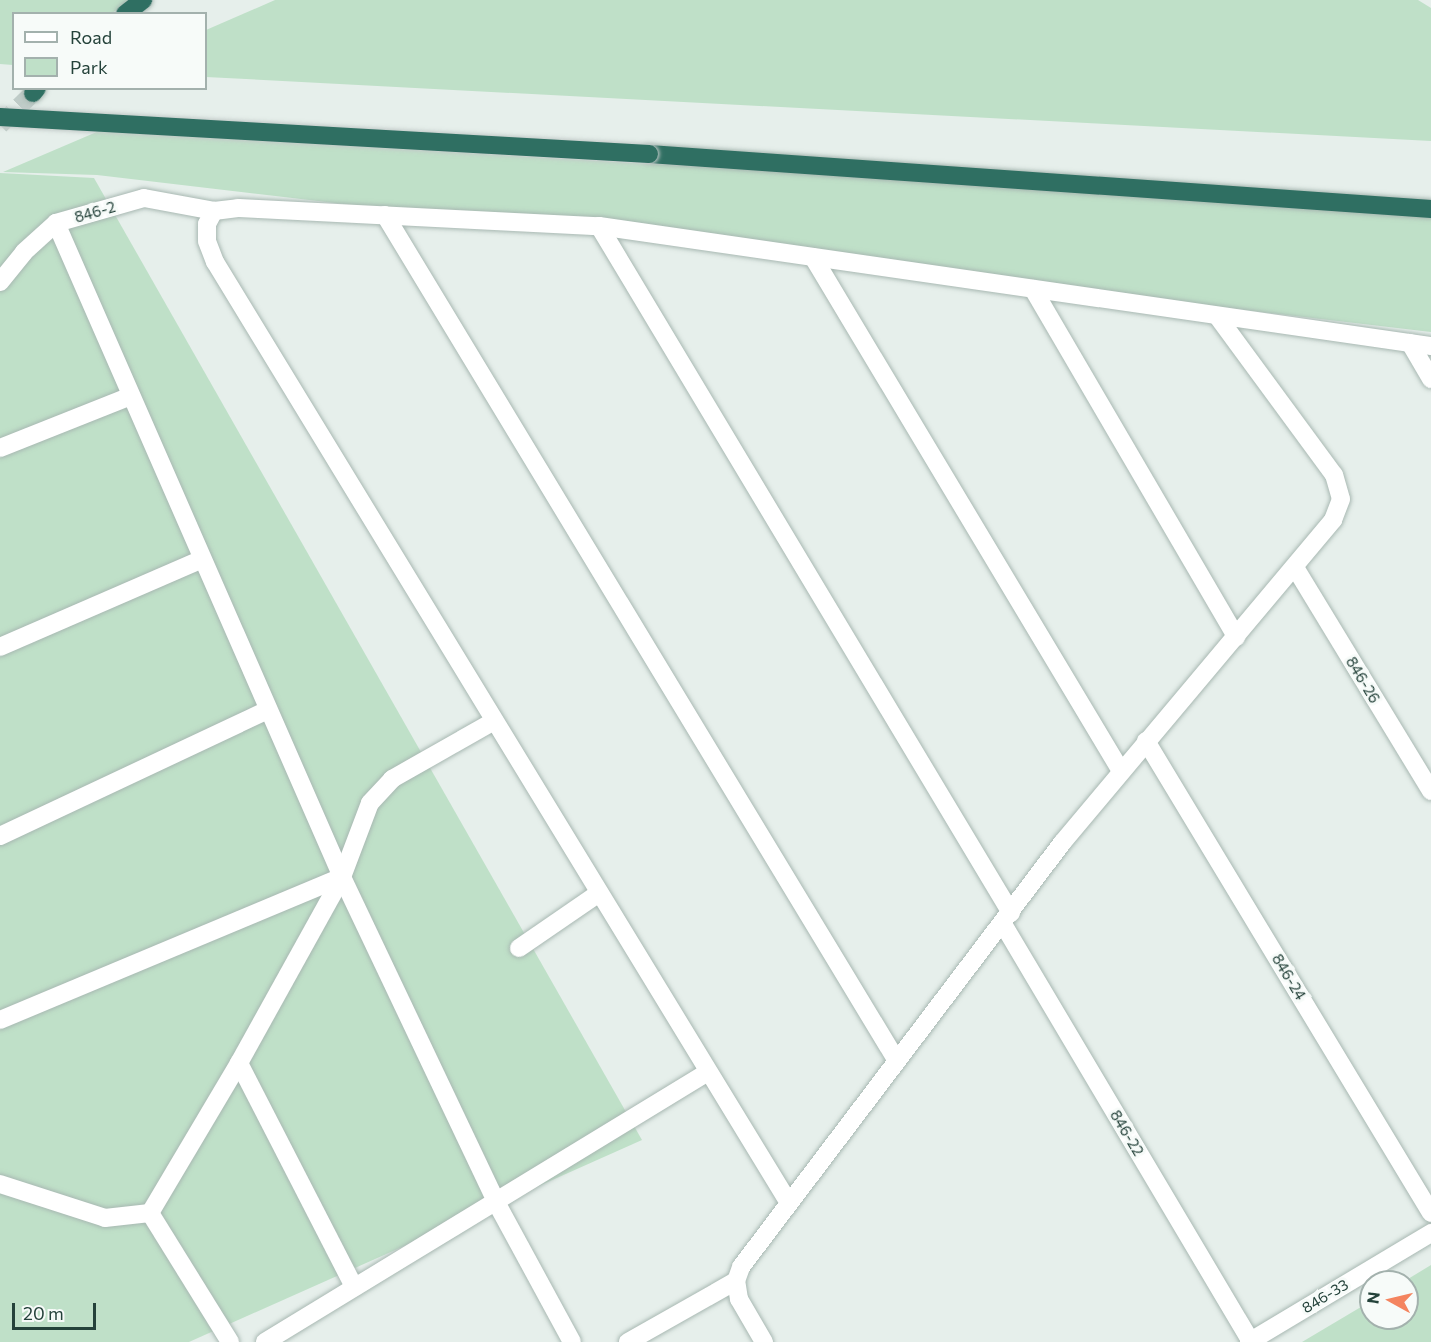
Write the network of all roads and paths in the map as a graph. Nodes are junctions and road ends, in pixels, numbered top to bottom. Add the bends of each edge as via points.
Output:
1 (143, 0) edge
2 (128, 12) edge
3 (0, 117) edge
4 (1431, 208) edge
5 (214, 211) junction
6 (385, 215) junction
7 (56, 224) junction
8 (599, 226) junction
9 (813, 257) junction
10 (0, 282) edge
11 (1033, 289) junction
12 (1217, 316) junction
13 (1410, 343) junction
14 (1431, 346) edge
15 (1431, 380) edge
16 (131, 396) junction
17 (0, 448) edge
18 (202, 559) junction
19 (1296, 569) junction
20 (1236, 637) junction
21 (0, 647) edge
22 (268, 710) junction
23 (494, 720) junction
24 (1146, 741) junction
25 (1121, 771) junction
26 (1431, 791) edge
27 (0, 836) edge
28 (342, 877) junction
29 (600, 893) junction
30 (1007, 918) junction
31 (519, 948) dead end
32 (0, 1020) edge
33 (897, 1061) junction
34 (239, 1063) junction
35 (708, 1072) junction
36 (0, 1184) edge
37 (496, 1202) junction
38 (789, 1203) junction
39 (150, 1213) junction
40 (1431, 1213) edge
41 (1431, 1233) edge
42 (354, 1287) junction
43 (737, 1290) junction
44 (230, 1342) edge
45 (264, 1342) edge
46 (572, 1342) edge
47 (628, 1342) edge
48 (764, 1342) edge
49 (1250, 1342) edge

1 - 2 highway
3 - 4 highway, bridge via 649,154
5 - 6 street, 846-2 via 238,208
5 - 7 street, 846-2 via 144,198
5 - 23 street via 207,224 207,242 215,262
6 - 8 street, 846-2
6 - 33 street
7 - 10 street, 846-2 via 24,252
7 - 16 street
8 - 9 street, 846-2
8 - 30 street, 846-22
9 - 11 street, 846-2
9 - 25 street
11 - 12 street, 846-2
11 - 20 street
12 - 13 street, 846-2
12 - 19 street via 1336,483 1341,499 1333,520
13 - 14 street, 846-2
13 - 15 street
16 - 17 street
16 - 18 street
18 - 21 street
18 - 22 street
19 - 20 street
19 - 26 street, 846-26
20 - 24 street
22 - 27 street
22 - 28 street
23 - 28 street via 392,779 370,803
23 - 29 street
24 - 25 street
24 - 40 street, 846-24
25 - 30 street
28 - 32 street
28 - 34 street
28 - 37 street
29 - 31 street
29 - 35 street
30 - 33 street
30 - 49 street, 846-22
33 - 38 street
34 - 39 street
34 - 42 street
35 - 37 street
35 - 38 street
36 - 39 street via 105,1218
37 - 42 street
37 - 46 street
38 - 43 street via 741,1267
39 - 44 street
41 - 49 street, 846-33
42 - 45 street
43 - 47 street
43 - 48 street

